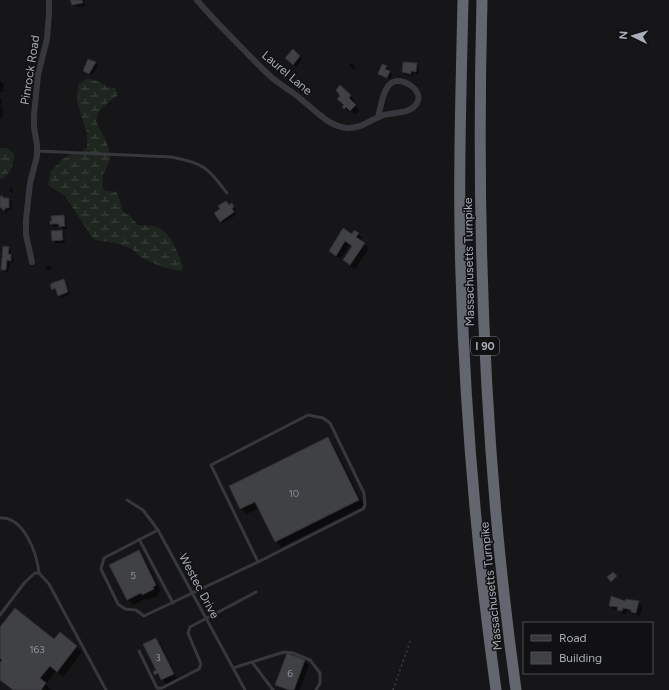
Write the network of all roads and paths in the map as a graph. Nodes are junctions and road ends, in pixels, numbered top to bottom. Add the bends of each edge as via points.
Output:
1 (49, 0) edge
2 (197, 0) edge
3 (463, 0) edge
4 (482, 0) edge
5 (378, 117) junction
6 (37, 151) junction
7 (227, 193) dead end
8 (32, 262) dead end
9 (127, 500) dead end
10 (0, 518) edge
11 (158, 530) junction
12 (139, 539) junction
13 (258, 562) junction
14 (39, 573) junction
15 (256, 592) dead end
16 (193, 593) junction
17 (173, 602) junction
18 (0, 615) edge
19 (206, 618) junction
20 (411, 639) dead end
21 (139, 651) dead end
22 (252, 662) junction
23 (233, 668) junction
24 (106, 690) edge
25 (245, 690) edge
26 (274, 690) edge
27 (316, 690) edge
28 (393, 690) edge
29 (496, 690) edge
30 (516, 690) edge

1 - 6 street, Pinrock Road via 47,39 38,75 34,115
2 - 5 street, Laurel Lane via 210,17 271,77 330,122 340,127 354,128
3 - 29 highway, Massachusetts Turnpike / I 90 via 461,275 466,379 484,601
4 - 30 highway, Massachusetts Turnpike / I 90 via 480,167 484,338 499,558
5 - 5 street, Laurel Lane via 389,85 395,81 402,81 413,87 417,94 417,104 407,111
6 - 7 lane via 171,157 192,161 204,166
6 - 8 street, Pinrock Road via 30,183 26,225
9 - 11 lane, Westec Drive via 143,510
10 - 14 lane via 20,525 38,561
11 - 12 lane
11 - 16 lane, Westec Drive
12 - 17 lane
12 - 17 lane via 104,558 101,569 118,604 125,609 136,610 144,616
13 - 13 lane via 363,509 365,505 364,493 330,423 322,418 308,415 211,465
13 - 16 lane
14 - 18 lane via 35,573 25,582
14 - 24 lane via 49,584
15 - 19 lane
16 - 17 lane
16 - 19 lane, Westec Drive
19 - 21 lane via 190,627 188,633 201,664 199,669 162,688 157,688
19 - 23 lane, Westec Drive
20 - 28 path
22 - 23 lane
22 - 26 lane
22 - 27 lane via 284,652 310,660 320,673 320,683
23 - 25 lane, Westec Drive

